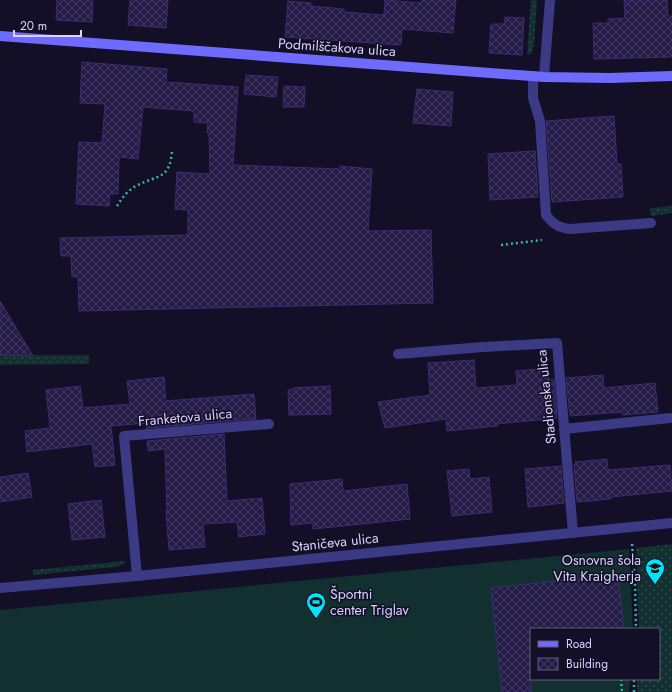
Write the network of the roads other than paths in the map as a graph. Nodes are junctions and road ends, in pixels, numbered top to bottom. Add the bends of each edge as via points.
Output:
1 (550, 0) edge
2 (0, 36) edge
3 (533, 76) junction
4 (672, 76) edge
5 (544, 77) junction
6 (651, 222) dead end
7 (398, 354) dead end
8 (670, 418) dead end
9 (269, 424) dead end
10 (564, 429) junction
11 (672, 523) edge
12 (573, 533) junction
13 (137, 576) junction
14 (0, 588) edge

1 - 5 street
2 - 3 street, Podmilščakova ulica
3 - 5 street, Podmilščakova ulica
3 - 6 street via 533,98 540,121 546,215 552,223 570,229
4 - 5 street, Podmilščakova ulica
7 - 10 street, Stadionska ulica via 557,343
8 - 10 street
9 - 13 street, Franketova ulica via 124,436
10 - 12 street, Stadionska ulica
11 - 12 street, Staničeva ulica
12 - 13 street, Staničeva ulica
13 - 14 street, Staničeva ulica

